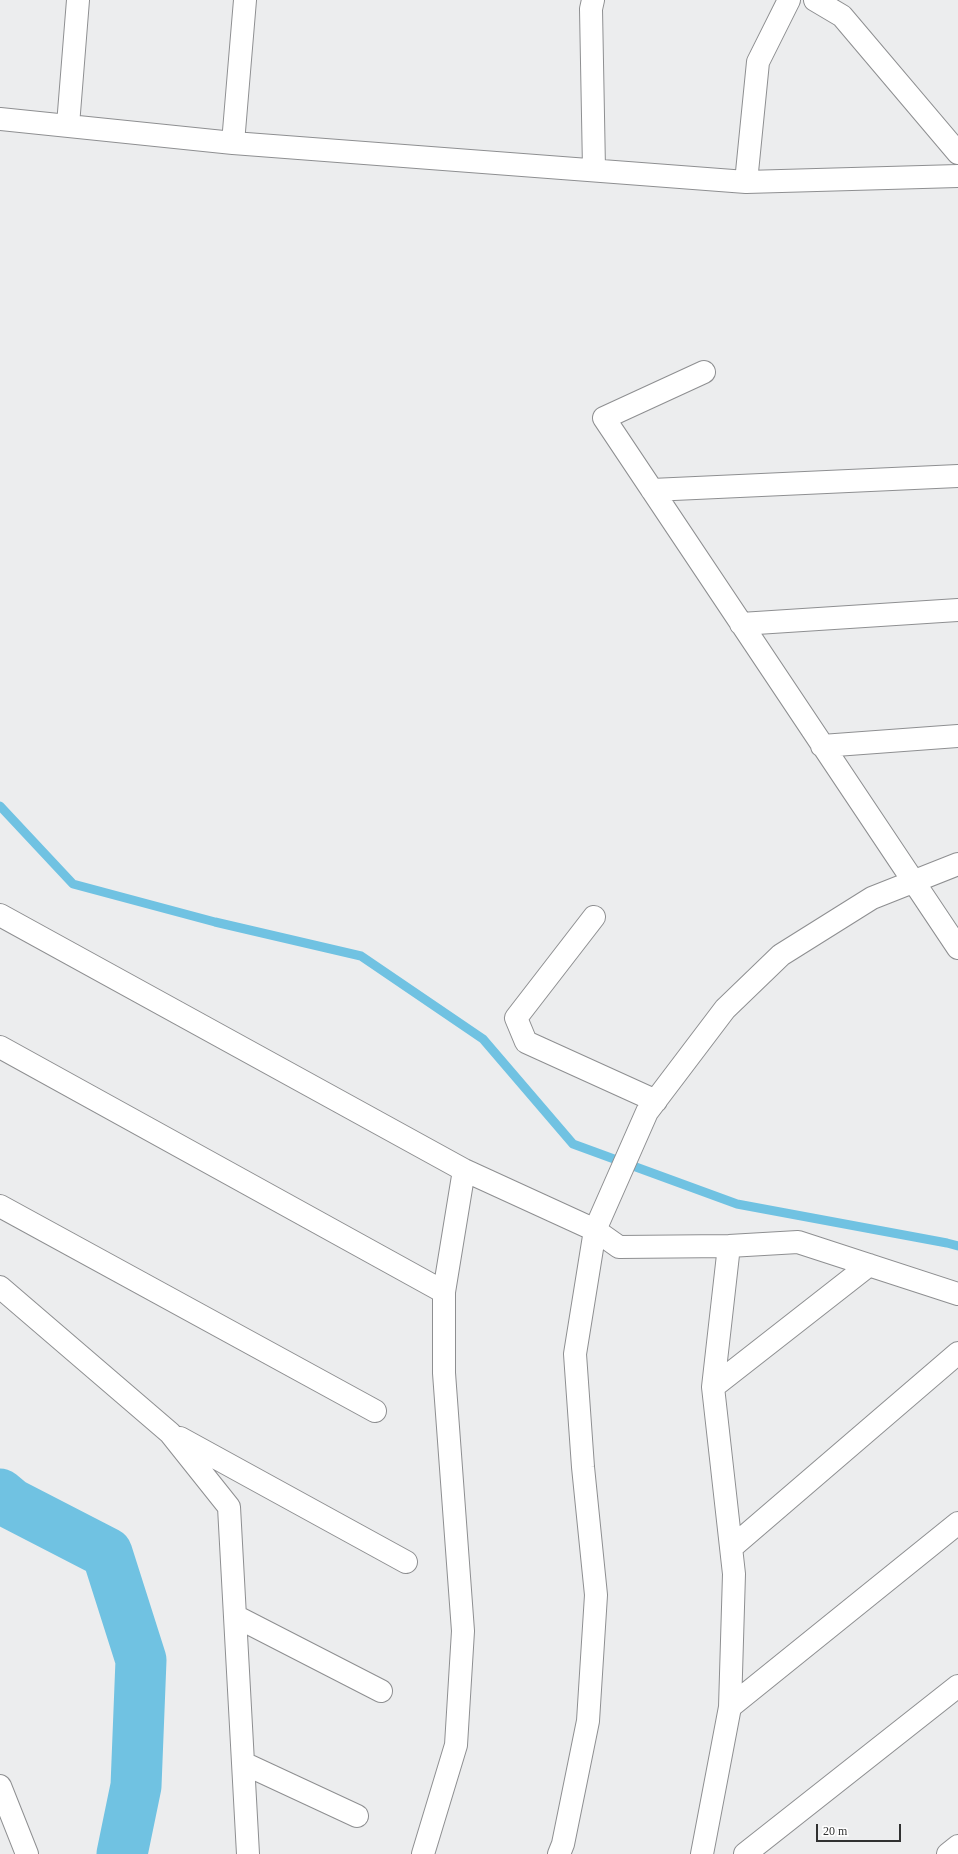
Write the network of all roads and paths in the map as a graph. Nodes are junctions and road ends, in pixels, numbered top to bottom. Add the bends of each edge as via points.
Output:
1 (78, 0) edge
2 (245, 0) edge
3 (593, 0) edge
4 (789, 0) edge
5 (816, 0) edge
6 (0, 119) edge
7 (68, 126) junction
8 (233, 143) junction
9 (958, 153) edge
10 (594, 169) junction
11 (958, 176) edge
12 (746, 182) junction
13 (704, 372) dead end
14 (958, 476) edge
15 (652, 490) junction
16 (958, 610) edge
17 (741, 624) junction
18 (958, 736) edge
19 (822, 746) junction
20 (958, 864) edge
21 (913, 882) junction
22 (0, 916) edge
23 (594, 917) dead end
24 (958, 948) edge
25 (0, 1047) edge
26 (652, 1107) junction
27 (464, 1170) junction
28 (0, 1206) edge
29 (595, 1230) junction
30 (729, 1246) junction
31 (869, 1265) junction
32 (0, 1287) edge
33 (444, 1292) junction
34 (958, 1294) edge
35 (958, 1353) edge
36 (714, 1387) junction
37 (375, 1411) dead end
38 (170, 1433) junction
39 (958, 1523) edge
40 (731, 1548) junction
41 (406, 1562) dead end
42 (235, 1616) junction
43 (958, 1686) edge
44 (381, 1691) dead end
45 (730, 1707) junction
46 (243, 1763) junction
47 (0, 1786) edge
48 (357, 1816) dead end
49 (958, 1846) edge
50 (20, 1851) edge
51 (248, 1854) edge
52 (423, 1854) edge
53 (559, 1854) edge
54 (702, 1854) edge
55 (745, 1854) edge
56 (948, 1854) edge

1 - 7 street
2 - 8 street
3 - 10 street via 591,9
4 - 12 street via 758,62
5 - 9 street via 842,16
6 - 7 street
7 - 8 street
8 - 10 street
10 - 12 street
11 - 12 street
13 - 15 street via 604,418
14 - 15 street
15 - 17 street
16 - 17 street
17 - 19 street
18 - 19 street
19 - 21 street
20 - 21 street
21 - 24 street
21 - 26 street via 872,898 782,955 724,1010
22 - 27 street
23 - 26 street via 516,1018 526,1042
25 - 33 street
26 - 29 street
27 - 29 street
27 - 33 street
28 - 37 street
29 - 30 street via 619,1247
29 - 53 street via 575,1354 596,1595 588,1721
30 - 31 street via 798,1242
30 - 36 street
31 - 34 street
31 - 36 street
32 - 38 street
33 - 52 street via 444,1373 463,1632 456,1745
35 - 40 street
36 - 40 street
38 - 41 street
38 - 42 street via 229,1507
39 - 45 street
40 - 45 street via 734,1574
42 - 44 street
42 - 46 street
43 - 55 street
45 - 54 street
46 - 48 street
46 - 51 street
47 - 50 street
49 - 56 street

